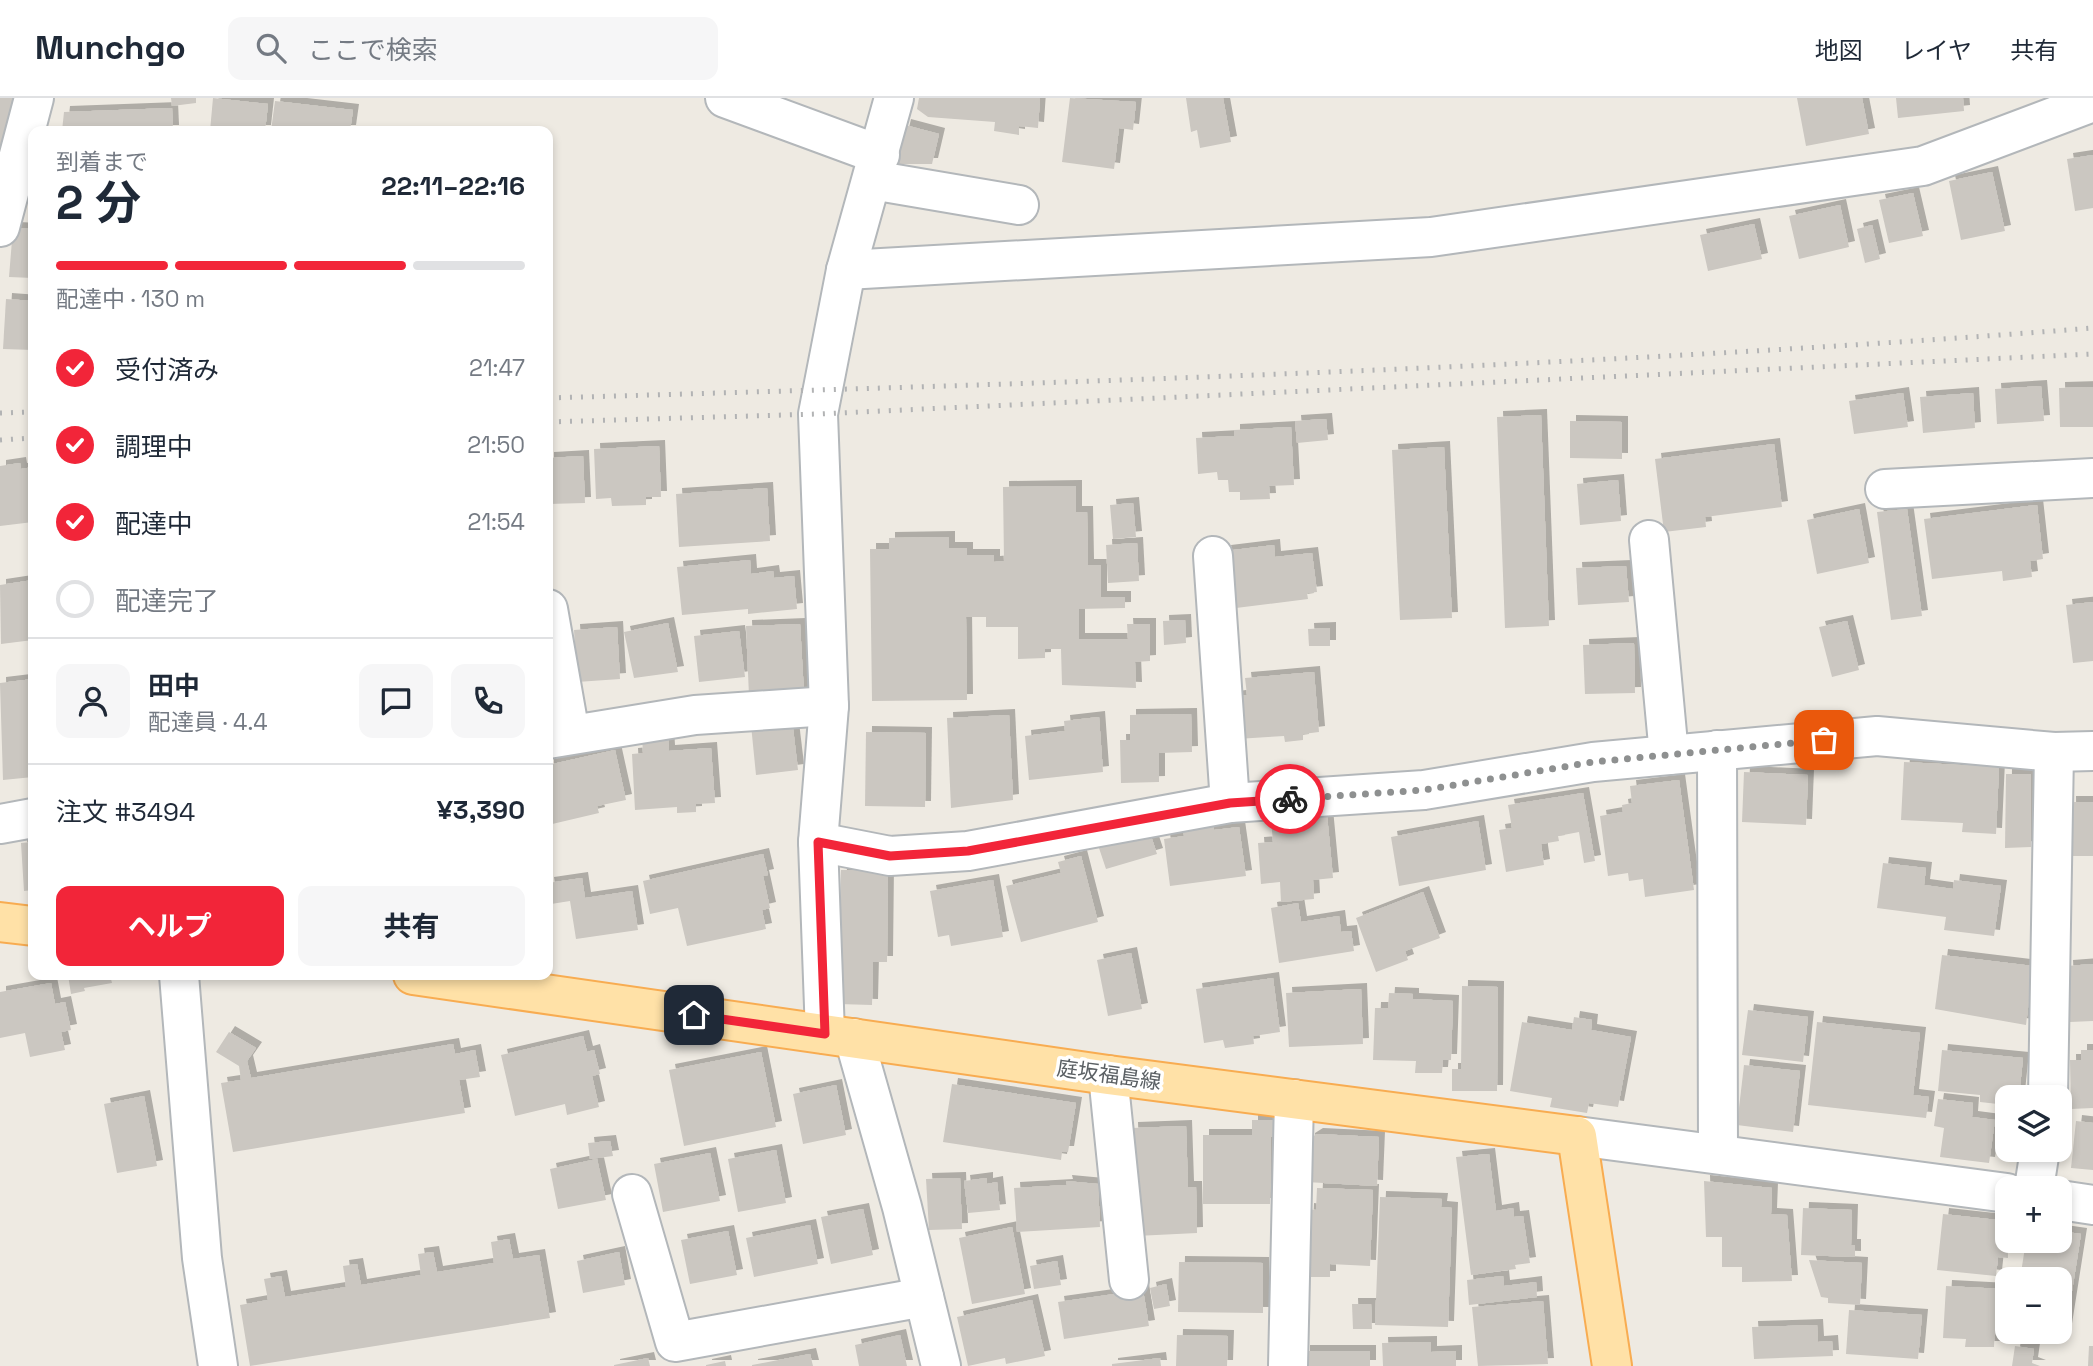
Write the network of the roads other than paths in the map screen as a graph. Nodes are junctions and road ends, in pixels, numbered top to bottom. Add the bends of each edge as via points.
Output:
1 (34, 98) edge
2 (725, 98) edge
3 (894, 98) edge
4 (2093, 102) edge
5 (29, 126) edge
6 (28, 132) edge
7 (876, 167) junction
8 (1019, 205) dead end
9 (14, 210) edge
10 (846, 270) junction
11 (2093, 478) edge
12 (1885, 489) dead end
13 (1649, 540) dead end
14 (1213, 556) dead end
15 (553, 667) edge
16 (829, 706) junction
17 (559, 736) edge
18 (1717, 750) junction
19 (2054, 751) junction
20 (2093, 751) edge
21 (1669, 755) junction
22 (1230, 803) junction
23 (28, 819) edge
24 (0, 824) edge
25 (818, 842) junction
26 (179, 980) edge
27 (448, 980) edge
28 (840, 1036) junction
29 (1108, 1075) junction
30 (2048, 1085) edge
31 (1294, 1099) junction
32 (1577, 1136) junction
33 (1718, 1153) junction
34 (1995, 1191) edge
35 (632, 1194) dead end
36 (2072, 1202) edge
37 (2093, 1205) edge
38 (1129, 1280) dead end
39 (924, 1297) junction
40 (218, 1366) edge
41 (941, 1366) edge
42 (1287, 1366) edge
43 (1612, 1366) edge

1 - 5 street
2 - 7 street
3 - 7 street
4 - 10 street via 1923,166 1431,237
6 - 9 street
7 - 8 street
7 - 10 street
10 - 16 street via 818,414
11 - 12 street
13 - 21 street
14 - 22 street
15 - 17 street
16 - 17 street via 695,715
16 - 25 street
18 - 19 street via 1877,736
18 - 21 street
18 - 33 street
19 - 20 street
19 - 30 street
21 - 22 street via 1593,762 1424,790
22 - 25 street via 968,851 890,856
23 - 24 street
25 - 28 street
26 - 40 street via 202,1258
27 - 28 main road, 庭坂福島線
28 - 29 main road, 庭坂福島線
28 - 39 street via 902,1207
29 - 31 main road, 庭坂福島線
29 - 38 street
31 - 32 main road, 庭坂福島線
31 - 42 street
32 - 33 street
32 - 43 main road
33 - 34 street
35 - 39 street via 675,1342
36 - 37 street
39 - 41 street

